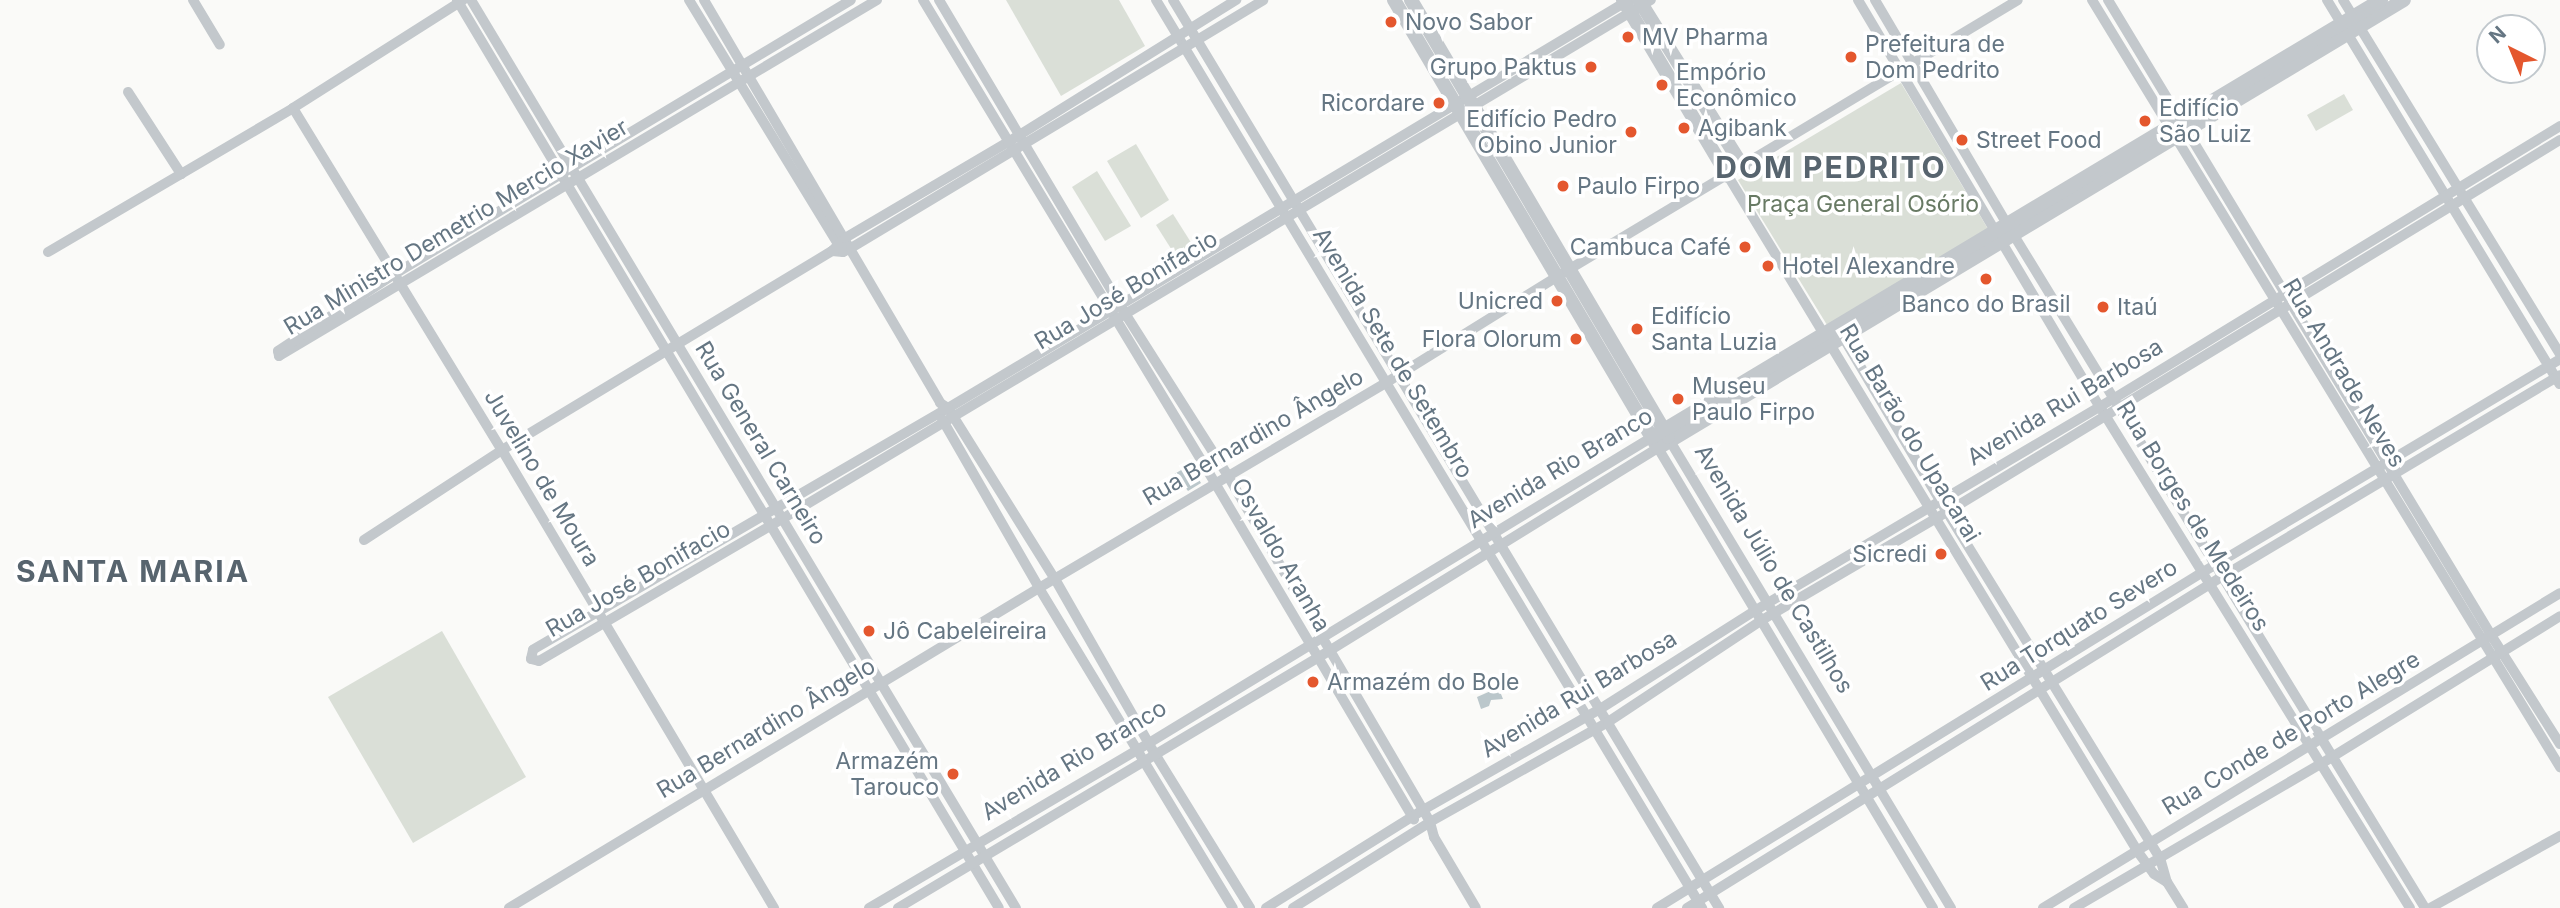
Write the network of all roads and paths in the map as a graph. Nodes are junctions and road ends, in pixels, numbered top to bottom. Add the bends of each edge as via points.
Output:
1 (193, 0) edge
2 (471, 0) edge
3 (689, 0) edge
4 (704, 0) edge
5 (851, 0) edge
6 (877, 0) edge
7 (923, 0) edge
8 (939, 0) edge
9 (1156, 0) edge
10 (1173, 0) edge
11 (1236, 0) edge
12 (1263, 0) edge
13 (1394, 0) edge
14 (1410, 0) edge
15 (1858, 0) edge
16 (1875, 0) edge
17 (2018, 0) edge
18 (2092, 0) edge
19 (2108, 0) edge
20 (2327, 0) edge
21 (2343, 0) edge
22 (2381, 0) edge
23 (2404, 0) edge
24 (459, 1) edge
25 (1634, 3) edge
26 (1885, 15) junction
27 (1872, 23) junction
28 (2350, 26) junction
29 (1190, 27) junction
30 (1177, 35) junction
31 (1198, 40) junction
32 (220, 45) dead end
33 (1185, 48) junction
34 (507, 61) junction
35 (743, 64) junction
36 (1912, 64) junction
37 (496, 66) junction
38 (1901, 71) junction
39 (2387, 72) junction
40 (749, 75) junction
41 (735, 76) junction
42 (2155, 77) junction
43 (2375, 79) junction
44 (2143, 86) junction
45 (128, 92) dead end
46 (530, 98) junction
47 (519, 103) junction
48 (1466, 106) junction
49 (293, 107) junction
50 (1932, 110) junction
51 (2560, 126) edge
52 (2178, 129) junction
53 (552, 135) junction
54 (1023, 139) junction
55 (2560, 140) edge
56 (541, 141) junction
57 (1011, 147) junction
58 (2433, 147) junction
59 (2421, 154) junction
60 (790, 155) junction
61 (1743, 167) junction
62 (575, 173) junction
63 (181, 174) junction
64 (1728, 176) junction
65 (563, 180) junction
66 (2458, 187) junction
67 (2446, 194) junction
68 (2464, 197) junction
69 (2452, 204) junction
70 (1296, 206) junction
71 (1285, 212) junction
72 (608, 228) junction
73 (2004, 232) junction
74 (596, 234) junction
75 (843, 248) junction
76 (2367, 249) junction
77 (48, 252) dead end
78 (632, 268) junction
79 (1564, 272) junction
80 (2037, 273) junction
81 (621, 275) junction
82 (2514, 278) junction
83 (396, 280) junction
84 (2024, 280) junction
85 (2501, 286) junction
86 (2288, 297) junction
87 (2277, 304) junction
88 (1115, 307) junction
89 (652, 313) junction
90 (1121, 317) junction
91 (1833, 335) junction
92 (672, 347) junction
93 (2088, 357) junction
94 (2560, 357) edge
95 (1027, 358) junction
96 (2076, 365) junction
97 (2549, 365) junction
98 (1034, 370) junction
99 (1399, 375) junction
100 (2559, 379) edge
101 (2341, 383) junction
102 (1384, 384) junction
103 (2330, 390) junction
104 (2116, 403) junction
105 (2103, 411) junction
106 (945, 413) junction
107 (2468, 415) junction
108 (2475, 426) junction
109 (727, 438) junction
110 (1661, 439) junction
111 (502, 450) junction
112 (2393, 468) junction
113 (2379, 470) junction
114 (1228, 476) junction
115 (758, 478) junction
116 (2385, 480) junction
117 (747, 483) junction
118 (1215, 483) junction
119 (1696, 484) junction
120 (1684, 491) junction
121 (1004, 498) junction
122 (1941, 501) junction
123 (992, 505) junction
124 (776, 508) junction
125 (1929, 508) junction
126 (1947, 512) junction
127 (2414, 517) junction
128 (1935, 519) junction
129 (773, 520) junction
130 (1494, 535) junction
131 (2264, 537) junction
132 (365, 540) dead end
133 (1482, 542) junction
134 (1501, 545) junction
135 (2270, 548) junction
136 (1488, 552) junction
137 (1971, 552) junction
138 (1853, 559) junction
139 (1959, 559) junction
140 (808, 561) junction
141 (1744, 563) junction
142 (2216, 565) junction
143 (797, 567) junction
144 (1732, 570) junction
145 (2203, 572) junction
146 (1427, 575) junction
147 (2223, 576) junction
148 (1055, 579) junction
149 (2211, 584) junction
150 (1434, 586) junction
151 (1992, 586) junction
152 (1039, 588) junction
153 (1980, 593) junction
154 (2560, 593) edge
155 (832, 600) junction
156 (1768, 603) junction
157 (820, 606) junction
158 (1774, 614) junction
159 (1759, 615) junction
160 (2246, 615) junction
161 (2560, 616) edge
162 (601, 617) junction
163 (2235, 622) junction
164 (2108, 632) junction
165 (1322, 638) junction
166 (2488, 638) junction
167 (1720, 641) junction
168 (2115, 642) junction
169 (860, 646) junction
170 (1309, 646) junction
171 (1329, 651) junction
172 (846, 652) junction
173 (2497, 654) junction
174 (1317, 658) junction
175 (2273, 658) junction
176 (2262, 664) junction
177 (2048, 676) junction
178 (2033, 679) junction
179 (882, 682) junction
180 (1116, 686) junction
181 (2040, 689) junction
182 (2405, 689) junction
183 (869, 690) junction
184 (1102, 694) junction
185 (1230, 694) junction
186 (1236, 706) junction
187 (2414, 706) junction
188 (1601, 709) junction
189 (1588, 715) junction
190 (1608, 722) junction
191 (1596, 729) junction
192 (911, 731) junction
193 (898, 739) junction
194 (1547, 739) junction
195 (2552, 739) edge
196 (2322, 740) junction
197 (1149, 743) junction
198 (2310, 747) junction
199 (1916, 748) junction
200 (1554, 752) junction
201 (1155, 754) junction
202 (1140, 755) junction
203 (2332, 757) junction
204 (2098, 760) junction
205 (1924, 761) junction
206 (2319, 764) junction
207 (2086, 767) junction
208 (2560, 767) edge
209 (938, 775) junction
210 (1872, 775) junction
211 (924, 783) junction
212 (1857, 784) junction
213 (1880, 787) junction
214 (705, 790) junction
215 (1058, 796) junction
216 (1864, 797) junction
217 (2225, 799) junction
218 (1065, 808) junction
219 (1423, 810) junction
220 (961, 813) junction
221 (2233, 815) junction
222 (1194, 816) junction
223 (1412, 817) junction
224 (947, 821) junction
225 (1430, 822) junction
226 (1181, 824) junction
227 (1419, 829) junction
228 (1781, 832) junction
229 (2560, 836) edge
230 (1434, 838) junction
231 (979, 843) junction
232 (2150, 844) junction
233 (2386, 844) junction
234 (1789, 845) junction
235 (2374, 850) junction
236 (965, 851) junction
237 (2138, 852) junction
238 (986, 857) junction
239 (2160, 858) junction
240 (1338, 863) junction
241 (973, 864) junction
242 (2148, 866) junction
243 (1346, 875) junction
244 (1703, 881) junction
245 (2167, 882) junction
246 (1690, 889) junction
247 (1710, 894) junction
248 (891, 895) junction
249 (2061, 904) edge
250 (1700, 905) edge
251 (509, 908) edge
252 (774, 908) edge
253 (869, 908) edge
254 (899, 908) edge
255 (999, 908) edge
256 (1016, 908) edge
257 (1233, 908) edge
258 (1250, 908) edge
259 (1266, 908) edge
260 (1293, 908) edge
261 (1476, 908) edge
262 (1657, 908) edge
263 (1686, 908) edge
264 (1719, 908) edge
265 (1933, 908) edge
266 (1951, 908) edge
267 (2043, 908) edge
268 (2074, 908) edge
269 (2183, 908) edge
270 (2410, 908) edge
271 (2428, 908) edge

1 - 32 street
2 - 34 street, Rua General Carneiro
3 - 41 street
4 - 35 street
5 - 35 street, Rua Ministro Demetrio Mercio Xavier
6 - 40 street, Rua Ministro Demetrio Mercio Xavier
7 - 57 street, Osvaldo Aranha
8 - 54 street, Osvaldo Aranha
9 - 30 street, Avenida Sete de Setembro
10 - 29 street, Avenida Sete de Setembro
11 - 29 street
12 - 31 street
13 - 48 street, Avenida Júlio de Castilhos
14 - 48 street, Avenida Júlio de Castilhos
15 - 27 street, Rua Borges de Medeiros
16 - 26 street, Rua Borges de Medeiros
17 - 36 street, Rua Bernardino Ângelo
18 - 44 street, Rua Andrade Neves
19 - 42 street, Rua Andrade Neves
20 - 28 street
21 - 28 street
22 - 28 street, Avenida Rio Branco
23 - 28 street, Avenida Rio Branco
24 - 37 street, Rua General Carneiro
24 - 49 street
25 - 48 street, Rua José Bonifacio
25 - 61 street
25 - 64 street, Rua Barão do Upacarai
26 - 27 street
26 - 36 street, Rua Borges de Medeiros
27 - 38 street, Rua Borges de Medeiros
28 - 39 street
28 - 43 street
28 - 52 street, Avenida Rio Branco
29 - 30 street
29 - 31 street, Avenida Sete de Setembro
30 - 33 street, Avenida Sete de Setembro
30 - 54 street
31 - 33 street
31 - 70 street, Avenida Sete de Setembro
33 - 54 street
33 - 71 street, Avenida Sete de Setembro
34 - 37 street
34 - 46 street, Rua General Carneiro
35 - 40 street
35 - 41 street, Rua Ministro Demetrio Mercio Xavier
36 - 38 street, Rua Bernardino Ângelo
36 - 50 street, Rua Borges de Medeiros
37 - 47 street, Rua General Carneiro
38 - 50 street, Rua Borges de Medeiros
38 - 61 street, Rua Bernardino Ângelo
39 - 43 street
39 - 58 street
40 - 41 street, Rua Ministro Demetrio Mercio Xavier
40 - 60 street
41 - 60 street
41 - 62 street, Rua Ministro Demetrio Mercio Xavier
42 - 44 street
42 - 52 street, Rua Andrade Neves
43 - 59 street
44 - 52 street, Rua Andrade Neves
45 - 63 street
46 - 47 street
46 - 53 street, Rua General Carneiro
47 - 56 street, Rua General Carneiro
48 - 70 street, Rua José Bonifacio
48 - 79 street, Avenida Júlio de Castilhos
49 - 63 street
49 - 83 street, Juvelino de Moura
50 - 73 street, Rua Borges de Medeiros
51 - 66 street, Avenida Rui Barbosa
52 - 73 street, Avenida Rio Branco
52 - 86 street, Rua Andrade Neves
52 - 87 street, Rua Andrade Neves
53 - 56 street
53 - 62 street, Rua General Carneiro
54 - 57 street
54 - 88 street, Osvaldo Aranha
55 - 68 street, Avenida Rui Barbosa
56 - 65 street, Rua General Carneiro
57 - 75 street
57 - 88 street, Osvaldo Aranha
58 - 59 street
58 - 66 street
59 - 67 street
60 - 75 street
61 - 64 street, Rua Bernardino Ângelo
62 - 65 street, Rua Ministro Demetrio Mercio Xavier
62 - 72 street, Rua General Carneiro
63 - 77 street
64 - 79 street, Rua Bernardino Ângelo
64 - 91 street, Rua Barão do Upacarai
65 - 74 street, Rua General Carneiro
65 - 83 street, Rua Ministro Demetrio Mercio Xavier
66 - 67 street, Avenida Rui Barbosa
66 - 68 street
67 - 69 street
67 - 76 street, Avenida Rui Barbosa
68 - 69 street, Avenida Rui Barbosa
68 - 82 street
69 - 76 street, Avenida Rui Barbosa
69 - 85 street
70 - 71 street, Rua José Bonifacio
70 - 99 street, Avenida Sete de Setembro
71 - 88 street, Rua José Bonifacio
71 - 90 street, Rua José Bonifacio
71 - 102 street, Avenida Sete de Setembro
72 - 74 street
72 - 78 street, Rua General Carneiro
73 - 80 street, Rua Borges de Medeiros
73 - 84 street, Rua Borges de Medeiros
73 - 91 street, Avenida Rio Branco
74 - 81 street, Rua General Carneiro
75 - 92 street
75 - 106 street
76 - 86 street, Avenida Rui Barbosa
78 - 81 street
78 - 89 street, Rua General Carneiro
79 - 99 street, Rua Bernardino Ângelo
79 - 110 street, Avenida Júlio de Castilhos
80 - 84 street
80 - 93 street, Rua Borges de Medeiros
81 - 89 street, Rua General Carneiro
82 - 85 street
82 - 94 street
83 - 83 street, Rua Ministro Demetrio Mercio Xavier via 277,354 281,357
83 - 111 street, Juvelino de Moura
84 - 96 street, Rua Borges de Medeiros
85 - 97 street
86 - 87 street, Avenida Rui Barbosa
86 - 101 street, Rua Andrade Neves
87 - 103 street, Rua Andrade Neves
87 - 104 street, Avenida Rui Barbosa
88 - 90 street, Osvaldo Aranha
88 - 95 street, Rua José Bonifacio
89 - 92 street, Rua General Carneiro
90 - 98 street, Rua José Bonifacio
90 - 114 street, Osvaldo Aranha
90 - 118 street, Osvaldo Aranha
91 - 110 street, Avenida Rio Branco
91 - 122 street, Rua Barão do Upacarai
91 - 125 street, Rua Barão do Upacarai
92 - 109 street, Rua General Carneiro
92 - 111 street
93 - 96 street
93 - 104 street, Rua Borges de Medeiros
94 - 97 street, Rua Torquato Severo
95 - 98 street
95 - 106 street, Rua José Bonifacio
96 - 105 street, Rua Borges de Medeiros
97 - 100 street
97 - 107 street, Rua Torquato Severo
98 - 106 street, Rua José Bonifacio
99 - 102 street, Rua Bernardino Ângelo
99 - 130 street, Avenida Sete de Setembro
100 - 108 street, Rua Torquato Severo
101 - 103 street
101 - 112 street, Rua Andrade Neves
102 - 114 street, Rua Bernardino Ângelo
102 - 133 street, Avenida Sete de Setembro
103 - 113 street, Rua Andrade Neves
104 - 105 street, Avenida Rui Barbosa
104 - 142 street, Rua Borges de Medeiros
105 - 122 street, Avenida Rui Barbosa
105 - 126 street, Avenida Rui Barbosa
105 - 145 street, Rua Borges de Medeiros
106 - 121 street
106 - 123 street
106 - 124 street, Rua José Bonifacio
106 - 129 street, Rua José Bonifacio
107 - 108 street
107 - 112 street, Rua Torquato Severo
108 - 112 street, Rua Torquato Severo
109 - 115 street, Rua General Carneiro
109 - 117 street, Rua General Carneiro
110 - 119 street, Avenida Júlio de Castilhos
110 - 120 street, Avenida Júlio de Castilhos
110 - 130 street, Avenida Rio Branco
110 - 134 street, Avenida Rio Branco
111 - 132 street
111 - 162 street, Juvelino de Moura
112 - 113 street, Rua Torquato Severo
112 - 116 street, Rua Torquato Severo
112 - 127 street, Rua Andrade Neves
113 - 116 street, Rua Andrade Neves
113 - 131 street, Rua Torquato Severo
114 - 118 street, Rua Bernardino Ângelo
114 - 165 street, Osvaldo Aranha
115 - 117 street
115 - 124 street, Rua General Carneiro
116 - 127 street, Rua Andrade Neves
116 - 135 street, Rua Torquato Severo
117 - 129 street, Rua General Carneiro
118 - 148 street, Rua Bernardino Ângelo
118 - 170 street, Osvaldo Aranha
119 - 120 street
119 - 141 street, Avenida Júlio de Castilhos
120 - 144 street, Avenida Júlio de Castilhos
121 - 123 street
121 - 148 street
122 - 125 street, Avenida Rui Barbosa
122 - 126 street, Rua Barão do Upacarai
123 - 152 street
124 - 129 street, Rua José Bonifacio
125 - 128 street, Rua Barão do Upacarai
125 - 138 street, Avenida Rui Barbosa
126 - 128 street, Avenida Rui Barbosa
126 - 137 street, Rua Barão do Upacarai
127 - 166 street, Rua Andrade Neves
128 - 138 street, Avenida Rui Barbosa
128 - 139 street, Rua Barão do Upacarai
129 - 140 street, Rua General Carneiro
129 - 143 street, Rua General Carneiro
129 - 162 street, Rua José Bonifacio
130 - 133 street, Avenida Rio Branco
130 - 134 street, Avenida Sete de Setembro
131 - 135 street
131 - 142 street, Rua Torquato Severo
133 - 136 street, Avenida Sete de Setembro
133 - 146 street, Avenida Rio Branco
134 - 136 street, Avenida Rio Branco
134 - 188 street, Avenida Sete de Setembro
135 - 147 street, Rua Torquato Severo
136 - 150 street, Avenida Rio Branco
136 - 189 street, Avenida Sete de Setembro
137 - 139 street
137 - 151 street, Rua Barão do Upacarai
138 - 156 street, Avenida Rui Barbosa
138 - 158 street, Avenida Rui Barbosa
139 - 153 street, Rua Barão do Upacarai
140 - 143 street
140 - 155 street, Rua General Carneiro
141 - 144 street
141 - 156 street, Avenida Júlio de Castilhos
142 - 145 street, Rua Torquato Severo
142 - 147 street, Rua Borges de Medeiros
143 - 157 street, Rua General Carneiro
144 - 159 street, Avenida Júlio de Castilhos
145 - 149 street, Rua Borges de Medeiros
145 - 164 street, Rua Torquato Severo
146 - 150 street
146 - 165 street, Avenida Rio Branco
147 - 149 street, Rua Torquato Severo
147 - 160 street, Rua Borges de Medeiros
148 - 152 street, Rua Bernardino Ângelo
148 - 180 street
149 - 163 street, Rua Borges de Medeiros
149 - 168 street, Rua Torquato Severo
150 - 171 street, Avenida Rio Branco
151 - 153 street
151 - 177 street, Rua Barão do Upacarai
152 - 179 street, Rua Bernardino Ângelo
152 - 184 street
153 - 178 street, Rua Barão do Upacarai
154 - 166 street, Rua Conde de Porto Alegre
155 - 157 street
155 - 169 street, Rua General Carneiro
156 - 158 street, Avenida Júlio de Castilhos
156 - 159 street, Avenida Rui Barbosa
157 - 172 street, Rua General Carneiro
158 - 159 street, Avenida Rui Barbosa
158 - 210 street, Avenida Júlio de Castilhos
159 - 167 street, Avenida Rui Barbosa
159 - 212 street, Avenida Júlio de Castilhos
160 - 163 street
160 - 175 street, Rua Borges de Medeiros
161 - 173 street, Rua Conde de Porto Alegre
162 - 162 street, Rua José Bonifacio via 533,650 531,659 539,661
162 - 214 street, Juvelino de Moura
163 - 176 street, Rua Borges de Medeiros
164 - 168 street
164 - 177 street, Rua Torquato Severo
165 - 170 street, Avenida Rio Branco
165 - 171 street, Osvaldo Aranha
166 - 173 street, Rua Andrade Neves
166 - 182 street, Rua Conde de Porto Alegre
167 - 188 street, Avenida Rui Barbosa
167 - 190 street, Avenida Rui Barbosa
168 - 177 street, Rua Torquato Severo
169 - 172 street
169 - 179 street, Rua General Carneiro
170 - 174 street, Osvaldo Aranha
170 - 185 street, Avenida Rio Branco
171 - 174 street, Avenida Rio Branco
171 - 219 street, Osvaldo Aranha
172 - 183 street, Rua General Carneiro
173 - 187 street, Rua Conde de Porto Alegre
173 - 195 street, Rua Andrade Neves
174 - 186 street, Avenida Rio Branco
174 - 223 street, Osvaldo Aranha
175 - 176 street
175 - 196 street, Rua Borges de Medeiros
176 - 198 street, Rua Borges de Medeiros
177 - 178 street, Rua Torquato Severo
177 - 181 street, Rua Torquato Severo
177 - 204 street, Rua Barão do Upacarai
178 - 181 street, Rua Barão do Upacarai
178 - 199 street, Rua Torquato Severo
179 - 183 street, Rua Bernardino Ângelo
179 - 192 street, Rua General Carneiro
180 - 184 street
180 - 197 street
181 - 205 street, Rua Torquato Severo
181 - 207 street, Rua Barão do Upacarai
182 - 187 street
182 - 196 street, Rua Conde de Porto Alegre
183 - 193 street, Rua General Carneiro
183 - 214 street, Rua Bernardino Ângelo
184 - 202 street
185 - 186 street
185 - 197 street, Avenida Rio Branco
186 - 201 street, Avenida Rio Branco
187 - 203 street, Rua Conde de Porto Alegre
188 - 189 street, Avenida Rui Barbosa
188 - 190 street, Avenida Sete de Setembro
189 - 191 street, Avenida Sete de Setembro
189 - 194 street, Avenida Rui Barbosa
190 - 191 street, Avenida Rui Barbosa
190 - 244 street, Avenida Sete de Setembro
191 - 200 street, Avenida Rui Barbosa
191 - 246 street, Avenida Sete de Setembro
192 - 193 street
192 - 209 street, Rua General Carneiro
193 - 211 street, Rua General Carneiro
194 - 200 street
194 - 219 street, Avenida Rui Barbosa
195 - 208 street, Rua Andrade Neves
196 - 198 street, Rua Conde de Porto Alegre
196 - 203 street, Rua Borges de Medeiros
197 - 201 street
197 - 202 street, Avenida Rio Branco
198 - 206 street, Rua Borges de Medeiros
198 - 217 street, Rua Conde de Porto Alegre
199 - 205 street
199 - 210 street, Rua Torquato Severo
200 - 225 street, Avenida Rui Barbosa
201 - 202 street, Avenida Rio Branco
201 - 222 street
202 - 215 street, Avenida Rio Branco
202 - 218 street, Avenida Rio Branco
202 - 226 street
203 - 206 street, Rua Conde de Porto Alegre
203 - 233 street, Rua Borges de Medeiros
204 - 207 street
204 - 232 street, Rua Barão do Upacarai
205 - 213 street, Rua Torquato Severo
206 - 221 street, Rua Conde de Porto Alegre
206 - 235 street, Rua Borges de Medeiros
207 - 237 street, Rua Barão do Upacarai
209 - 211 street
209 - 220 street, Rua General Carneiro
210 - 212 street, Rua Torquato Severo
210 - 213 street, Avenida Júlio de Castilhos
211 - 224 street, Rua General Carneiro
212 - 216 street, Avenida Júlio de Castilhos
212 - 228 street, Rua Torquato Severo
213 - 216 street, Rua Torquato Severo
213 - 266 street, Avenida Júlio de Castilhos
214 - 251 street, Rua Bernardino Ângelo
214 - 252 street, Juvelino de Moura
215 - 218 street
215 - 231 street, Avenida Rio Branco
216 - 234 street, Rua Torquato Severo
216 - 265 street, Avenida Júlio de Castilhos
217 - 221 street
217 - 232 street, Rua Conde de Porto Alegre
218 - 238 street, Avenida Rio Branco
219 - 223 street, Avenida Rui Barbosa
219 - 225 street, Osvaldo Aranha
220 - 224 street
220 - 231 street, Rua General Carneiro
221 - 239 street, Rua Conde de Porto Alegre
222 - 226 street
222 - 258 street
223 - 227 street, Osvaldo Aranha
223 - 240 street, Avenida Rui Barbosa
224 - 236 street, Rua General Carneiro
225 - 227 street, Avenida Rui Barbosa
225 - 230 street, Osvaldo Aranha
226 - 257 street
227 - 230 street, Osvaldo Aranha
227 - 243 street, Avenida Rui Barbosa
228 - 234 street
228 - 244 street, Rua Torquato Severo
229 - 271 street
230 - 261 street, Osvaldo Aranha
231 - 236 street, Avenida Rio Branco
231 - 238 street, Rua General Carneiro
232 - 237 street, Rua Conde de Porto Alegre
232 - 239 street, Rua Barão do Upacarai
233 - 235 street
233 - 271 street, Rua Borges de Medeiros
234 - 247 street, Rua Torquato Severo
235 - 270 street, Rua Borges de Medeiros
236 - 241 street, Rua General Carneiro
236 - 248 street, Avenida Rio Branco
237 - 242 street, Rua Barão do Upacarai
237 - 249 street, Rua Conde de Porto Alegre
238 - 241 street, Avenida Rio Branco
238 - 256 street, Rua General Carneiro
239 - 242 street, Rua Conde de Porto Alegre
239 - 245 street, Rua Barão do Upacarai
240 - 243 street
240 - 259 street, Avenida Rui Barbosa
241 - 254 street, Avenida Rio Branco
241 - 255 street, Rua General Carneiro
242 - 245 street, Rua Barão do Upacarai
242 - 268 street, Rua Conde de Porto Alegre
243 - 260 street, Avenida Rui Barbosa
244 - 246 street, Rua Torquato Severo
244 - 247 street, Avenida Sete de Setembro
245 - 269 street, Rua Barão do Upacarai
246 - 250 street, Avenida Sete de Setembro
246 - 262 street, Rua Torquato Severo
247 - 250 street, Rua Torquato Severo
247 - 264 street, Avenida Sete de Setembro
248 - 253 street, Avenida Rio Branco
248 - 254 street
249 - 267 street, Rua Conde de Porto Alegre
250 - 263 street, Rua Torquato Severo

